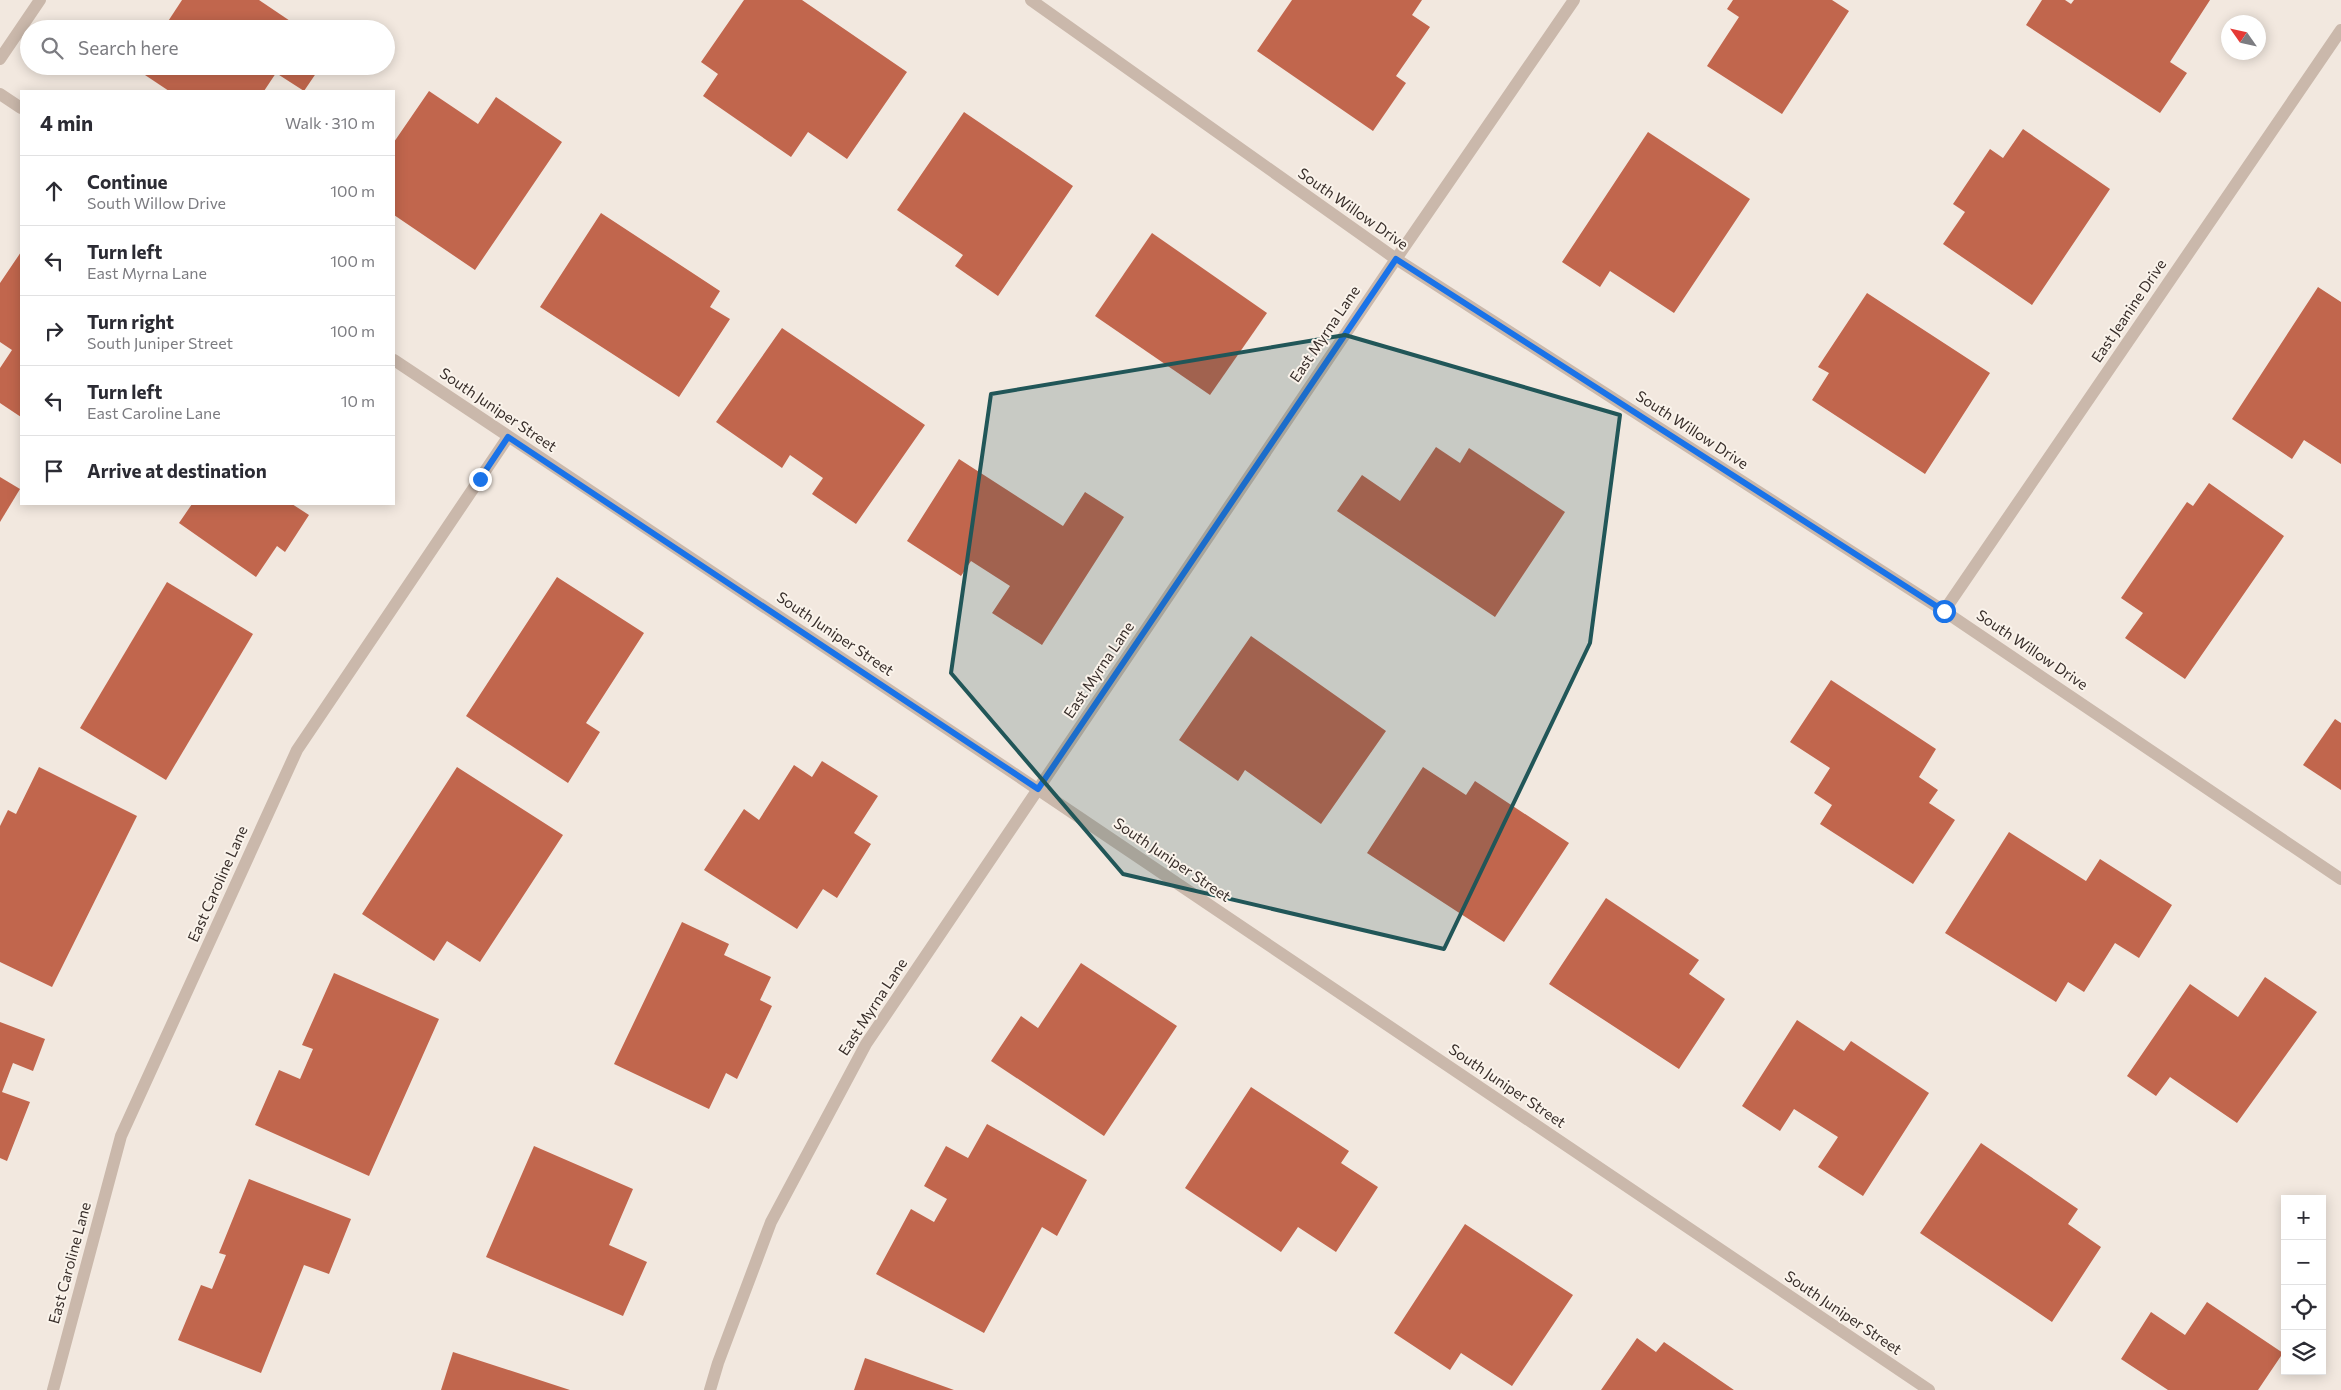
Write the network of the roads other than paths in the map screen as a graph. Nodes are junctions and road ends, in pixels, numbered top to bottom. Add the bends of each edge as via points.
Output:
1 (40, 0) edge
2 (1031, 0) edge
3 (1574, 0) edge
4 (26, 20) edge
5 (20, 30) edge
6 (2341, 30) edge
7 (0, 59) edge
8 (0, 94) edge
9 (20, 107) edge
10 (1396, 259) junction
11 (395, 361) edge
12 (508, 437) junction
13 (1944, 611) junction
14 (1038, 789) junction
15 (2341, 879) edge
16 (53, 1390) edge
17 (710, 1390) edge
18 (1929, 1390) edge

1 - 4 street
2 - 10 street, South Willow Drive
3 - 10 street, East Myrna Lane
5 - 7 street
6 - 13 street, East Jeanine Drive
8 - 9 street
10 - 13 street, South Willow Drive
10 - 14 street, East Myrna Lane
11 - 12 street, South Juniper Street
12 - 14 street, South Juniper Street
12 - 16 street, East Caroline Lane via 297,750 121,1136
13 - 15 street, South Willow Drive
14 - 17 street, East Myrna Lane via 866,1044 771,1222
14 - 18 street, South Juniper Street

